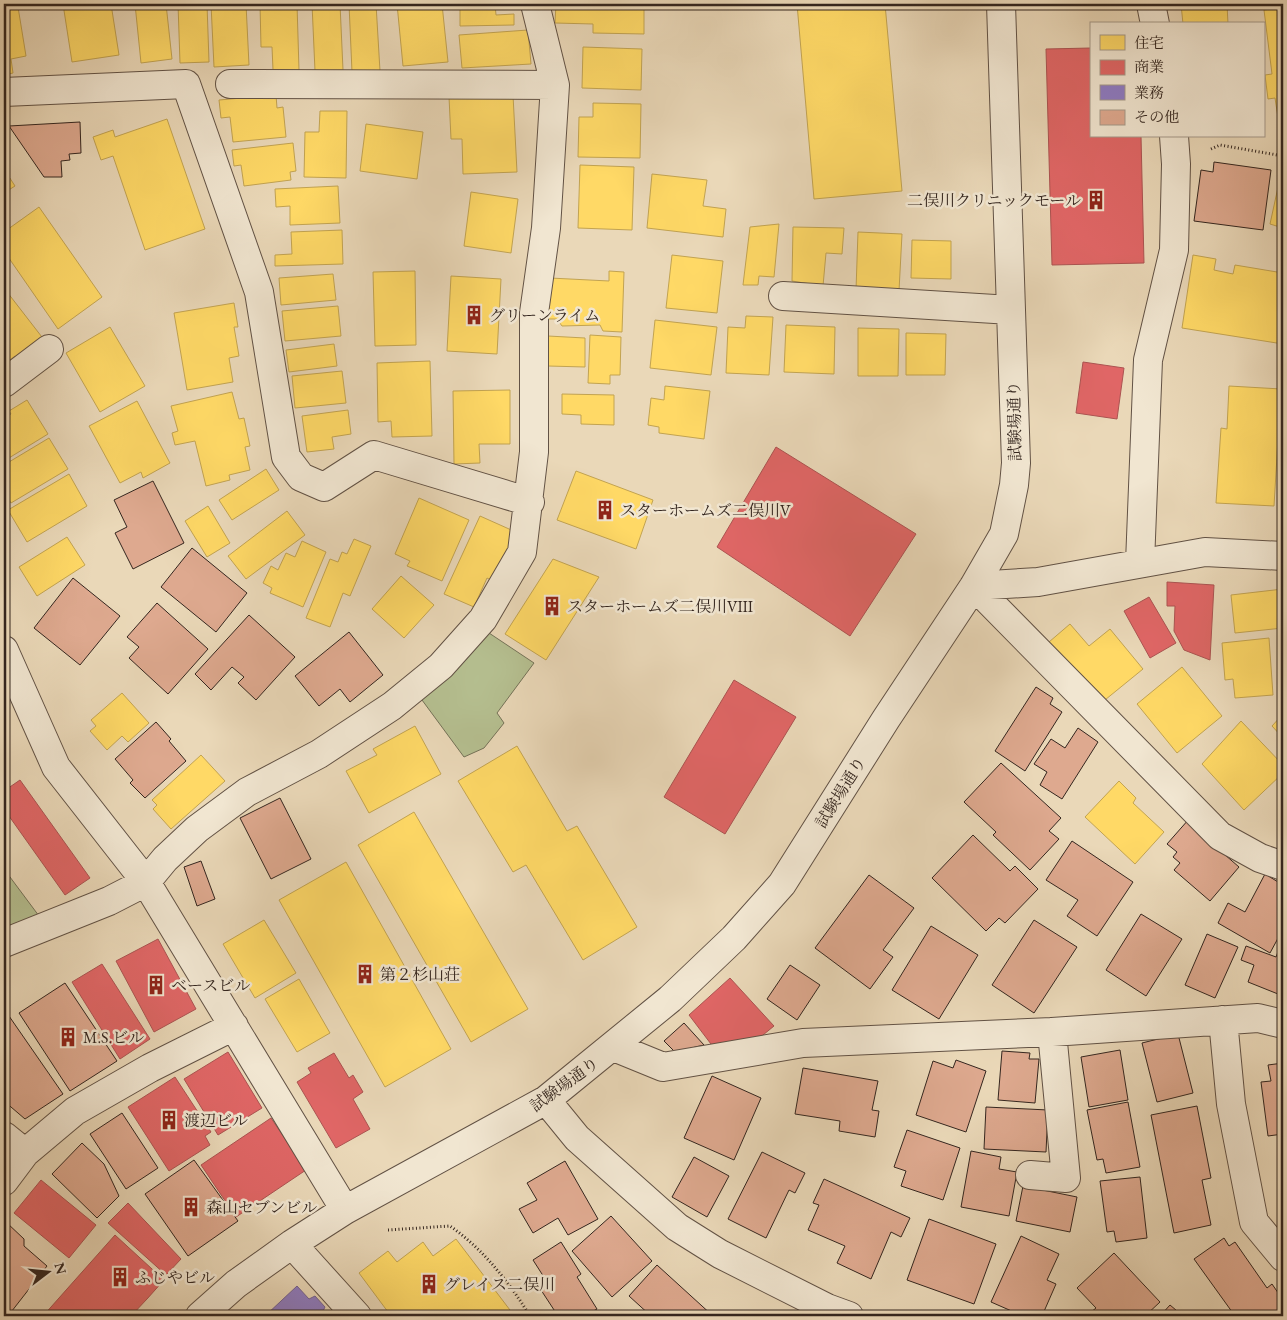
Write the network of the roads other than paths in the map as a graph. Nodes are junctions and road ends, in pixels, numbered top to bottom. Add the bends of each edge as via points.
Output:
1 (535, 4) edge
2 (1001, 4) edge
3 (1151, 4) edge
4 (1155, 22) edge
5 (230, 84) dead end
6 (554, 85) junction
7 (4, 92) edge
8 (1174, 138) edge
9 (783, 296) dead end
10 (1011, 310) junction
11 (49, 349) dead end
12 (4, 383) edge
13 (530, 502) junction
14 (1283, 556) edge
15 (1140, 563) junction
16 (974, 586) junction
17 (4, 650) edge
18 (1283, 866) edge
19 (146, 882) junction
20 (4, 943) edge
21 (1223, 1020) junction
22 (1283, 1024) edge
23 (234, 1026) junction
24 (1052, 1032) junction
25 (614, 1047) junction
26 (546, 1100) junction
27 (4, 1136) edge
28 (25, 1152) junction
29 (1030, 1175) dead end
30 (4, 1181) edge
31 (345, 1210) junction
32 (292, 1244) junction
33 (1283, 1257) edge
34 (200, 1316) edge
35 (357, 1316) edge
36 (849, 1316) edge

1 - 6 street
2 - 10 street, 試験場通り
3 - 4 street
5 - 6 street
6 - 13 street via 546,228 534,313 534,452
7 - 13 street via 186,84 259,292 286,457 301,477 324,487 374,455
8 - 15 street via 1174,250 1148,360
9 - 10 street
10 - 16 street, 試験場通り via 1014,485 1004,534
11 - 12 street
13 - 19 street via 522,552 483,620 441,666 392,706 319,754 247,792 197,829
14 - 15 street via 1205,552
15 - 16 street via 1038,582
16 - 18 street via 1220,836 1260,858
16 - 25 street, 試験場通り via 782,884 734,938 670,1000
17 - 19 street via 56,767
19 - 20 street via 109,901
19 - 23 street
21 - 22 street via 1258,1018
21 - 24 street
21 - 33 street via 1231,1104 1254,1222
23 - 28 street via 150,1068 75,1111
23 - 31 street
24 - 25 street via 803,1043 663,1067
24 - 29 street via 1066,1178
25 - 26 street, 試験場通り
26 - 31 street, 試験場通り
26 - 36 street via 577,1138 677,1227 720,1254
27 - 28 street
28 - 30 street
31 - 32 street, 試験場通り
32 - 34 street, 試験場通り via 236,1284
32 - 35 street

